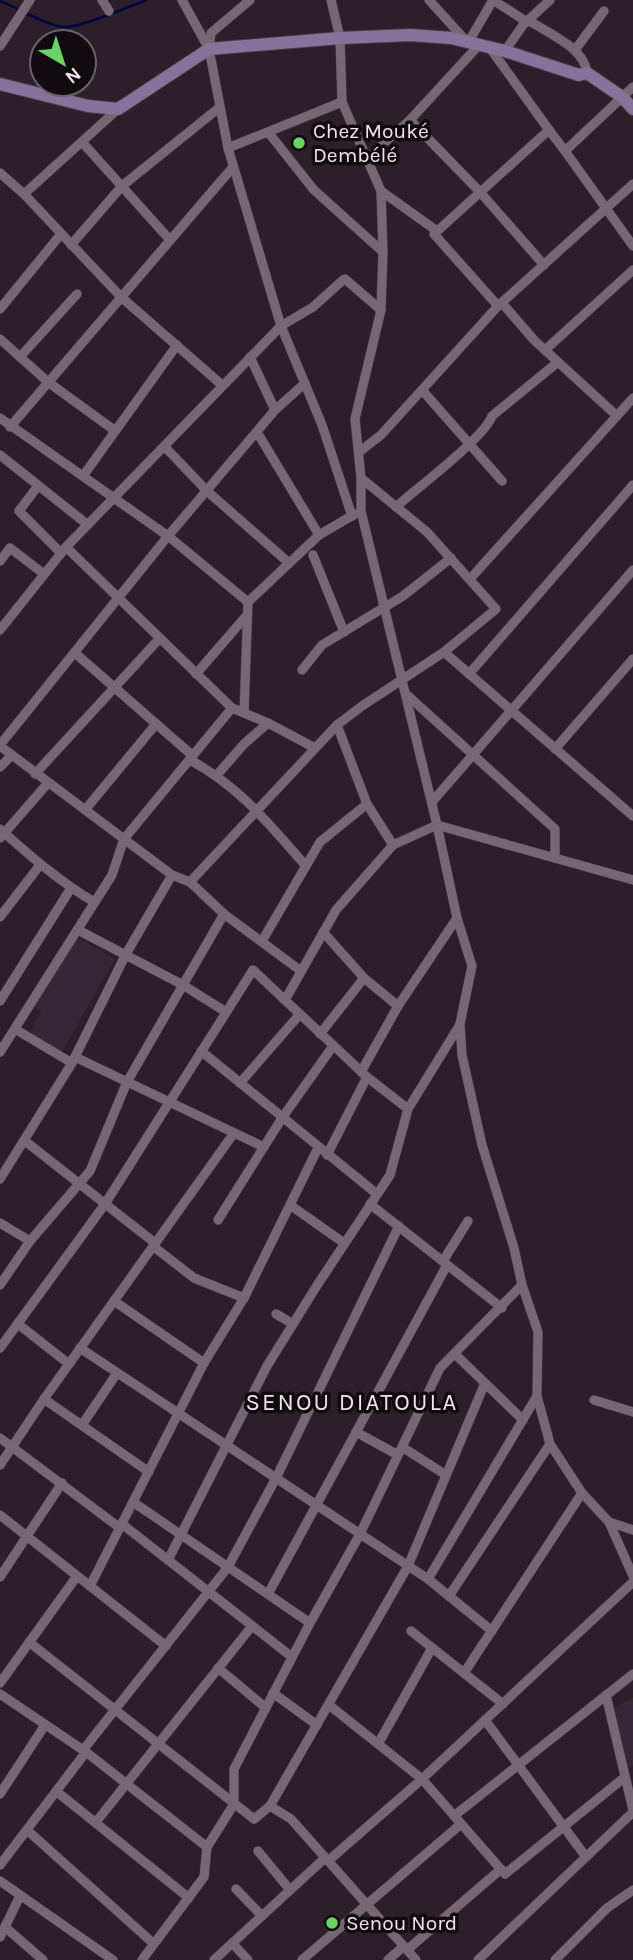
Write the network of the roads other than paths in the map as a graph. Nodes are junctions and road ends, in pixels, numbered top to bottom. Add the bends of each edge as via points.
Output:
1 (30, 0) edge
2 (103, 0) edge
3 (182, 0) edge
4 (250, 0) edge
5 (331, 0) edge
6 (429, 0) edge
7 (493, 0) edge
8 (550, 0) edge
9 (109, 11) dead end
10 (604, 11) dead end
11 (528, 21) junction
12 (340, 38) junction
13 (479, 45) junction
14 (0, 46) edge
15 (209, 49) junction
16 (575, 50) junction
17 (505, 51) junction
18 (587, 72) junction
19 (0, 84) edge
20 (633, 87) edge
21 (622, 97) junction
22 (342, 102) junction
23 (220, 107) junction
24 (118, 109) junction
25 (633, 109) edge
26 (411, 120) junction
27 (549, 130) junction
28 (268, 132) junction
29 (82, 142) junction
30 (228, 149) junction
31 (565, 151) junction
32 (366, 159) junction
33 (233, 167) junction
34 (0, 173) edge
35 (633, 184) edge
36 (122, 186) junction
37 (381, 191) junction
38 (480, 192) junction
39 (24, 194) junction
40 (607, 209) junction
41 (437, 231) junction
42 (61, 234) junction
43 (170, 240) junction
44 (71, 245) junction
45 (633, 246) edge
46 (383, 252) junction
47 (544, 265) junction
48 (633, 270) edge
49 (77, 294) dead end
50 (121, 297) junction
51 (500, 305) junction
52 (0, 309) edge
53 (381, 310) junction
54 (281, 326) junction
55 (0, 339) edge
56 (177, 345) junction
57 (545, 350) junction
58 (20, 357) junction
59 (250, 357) junction
60 (558, 362) junction
61 (48, 382) junction
62 (305, 383) junction
63 (222, 385) junction
64 (422, 390) junction
65 (633, 398) edge
66 (275, 410) junction
67 (617, 416) junction
68 (0, 418) edge
69 (10, 427) junction
70 (114, 430) junction
71 (257, 432) junction
72 (469, 444) junction
73 (165, 447) junction
74 (359, 453) junction
75 (0, 456) edge
76 (83, 476) junction
77 (361, 478) junction
78 (502, 481) dead end
79 (633, 485) edge
80 (38, 486) junction
81 (207, 491) junction
82 (114, 498) junction
83 (396, 507) junction
84 (356, 513) junction
85 (88, 525) junction
86 (319, 535) junction
87 (168, 536) junction
88 (63, 550) junction
89 (313, 555) dead end
90 (451, 558) junction
91 (0, 561) edge
92 (289, 563) junction
93 (633, 570) edge
94 (44, 574) junction
95 (470, 579) junction
96 (120, 599) junction
97 (248, 602) junction
98 (384, 608) junction
99 (247, 615) junction
100 (0, 630) edge
101 (344, 632) junction
102 (160, 638) junction
103 (444, 652) junction
104 (75, 653) junction
105 (633, 659) edge
106 (302, 670) dead end
107 (196, 674) junction
108 (468, 674) junction
109 (402, 681) junction
110 (114, 686) junction
111 (405, 694) junction
112 (232, 708) junction
113 (511, 710) junction
114 (244, 713) junction
115 (268, 723) junction
116 (156, 724) junction
117 (337, 725) junction
118 (0, 746) edge
119 (316, 748) junction
120 (555, 749) junction
121 (473, 754) junction
122 (11, 756) junction
123 (191, 758) junction
124 (0, 767) edge
125 (36, 774) junction
126 (217, 775) junction
127 (48, 783) junction
128 (432, 802) junction
129 (367, 804) junction
130 (85, 810) junction
131 (258, 811) junction
132 (633, 816) edge
133 (437, 825) junction
134 (1, 833) edge
135 (124, 839) junction
136 (393, 845) junction
137 (555, 858) junction
138 (40, 865) junction
139 (306, 866) junction
140 (172, 875) junction
141 (633, 880) edge
142 (190, 882) junction
143 (71, 888) junction
144 (94, 902) junction
145 (224, 914) junction
146 (0, 917) edge
147 (457, 918) junction
148 (78, 930) junction
149 (323, 932) junction
150 (262, 942) junction
151 (127, 954) junction
152 (301, 971) junction
153 (364, 978) junction
154 (183, 985) junction
155 (285, 1000) junction
156 (0, 1001) edge
157 (398, 1006) junction
158 (226, 1012) junction
159 (300, 1014) junction
160 (460, 1024) junction
161 (15, 1029) junction
162 (320, 1034) junction
163 (333, 1046) junction
164 (201, 1051) junction
165 (0, 1052) edge
166 (73, 1060) junction
167 (364, 1074) junction
168 (127, 1082) junction
169 (240, 1083) junction
170 (169, 1102) junction
171 (408, 1109) junction
172 (282, 1118) junction
173 (234, 1133) junction
174 (25, 1141) junction
175 (264, 1147) junction
176 (318, 1148) junction
177 (327, 1155) junction
178 (0, 1179) edge
179 (80, 1184) junction
180 (377, 1194) junction
181 (105, 1204) junction
182 (370, 1204) junction
183 (290, 1205) junction
184 (218, 1220) dead end
185 (468, 1221) dead end
186 (0, 1223) edge
187 (399, 1226) junction
188 (30, 1241) junction
189 (344, 1243) junction
190 (154, 1245) junction
191 (445, 1263) junction
192 (0, 1285) edge
193 (522, 1285) junction
194 (244, 1298) junction
195 (114, 1301) junction
196 (502, 1307) junction
197 (276, 1314) dead end
198 (18, 1324) junction
199 (293, 1324) junction
200 (0, 1348) edge
201 (80, 1348) junction
202 (455, 1354) junction
203 (204, 1363) junction
204 (69, 1364) junction
205 (117, 1373) junction
206 (485, 1383) junction
207 (537, 1396) junction
208 (44, 1399) junction
209 (594, 1400) dead end
210 (633, 1412) edge
211 (178, 1413) junction
212 (523, 1420) junction
213 (82, 1425) junction
214 (356, 1432) junction
215 (0, 1438) edge
216 (550, 1444) junction
217 (226, 1445) junction
218 (12, 1447) junction
219 (400, 1451) junction
220 (0, 1465) edge
221 (149, 1472) junction
222 (446, 1475) junction
223 (276, 1478) junction
224 (62, 1483) junction
225 (582, 1493) junction
226 (134, 1502) junction
227 (316, 1505) junction
228 (0, 1515) edge
229 (608, 1522) junction
230 (121, 1526) junction
231 (633, 1530) edge
232 (360, 1534) junction
233 (181, 1535) junction
234 (27, 1536) junction
235 (168, 1559) junction
236 (408, 1566) junction
237 (228, 1567) junction
238 (77, 1576) junction
239 (633, 1576) edge
240 (0, 1577) edge
241 (428, 1579) junction
242 (633, 1583) edge
243 (90, 1586) junction
244 (210, 1592) junction
245 (268, 1594) junction
246 (449, 1596) junction
247 (310, 1623) junction
248 (252, 1626) junction
249 (411, 1631) dead end
250 (492, 1631) junction
251 (29, 1643) junction
252 (166, 1646) junction
253 (432, 1648) junction
254 (292, 1657) junction
255 (218, 1668) junction
256 (464, 1673) junction
257 (633, 1674) edge
258 (0, 1683) edge
259 (273, 1693) junction
260 (0, 1694) edge
261 (606, 1695) junction
262 (503, 1704) junction
263 (329, 1705) junction
264 (265, 1708) junction
265 (115, 1710) junction
266 (485, 1720) junction
267 (45, 1725) junction
268 (317, 1725) junction
269 (158, 1744) junction
270 (378, 1744) junction
271 (85, 1751) junction
272 (518, 1765) junction
273 (625, 1777) junction
274 (422, 1779) junction
275 (126, 1784) junction
276 (57, 1791) junction
277 (0, 1794) edge
278 (234, 1804) junction
279 (270, 1806) junction
280 (633, 1811) edge
281 (454, 1816) junction
282 (96, 1822) junction
283 (461, 1824) junction
284 (563, 1827) junction
285 (27, 1830) junction
286 (207, 1847) junction
287 (258, 1850) dead end
288 (586, 1857) junction
289 (327, 1859) junction
290 (0, 1865) edge
291 (501, 1870) junction
292 (0, 1881) edge
293 (236, 1889) dead end
294 (290, 1890) junction
295 (633, 1890) edge
296 (20, 1896) junction
297 (189, 1898) junction
298 (367, 1905) junction
299 (262, 1916) junction
300 (5, 1927) junction
301 (0, 1937) edge
302 (232, 1943) junction
303 (154, 1944) junction
304 (405, 1948) junction
305 (43, 1960) edge
306 (113, 1960) edge
307 (142, 1960) edge
308 (214, 1960) edge
309 (248, 1960) edge
310 (302, 1960) edge
311 (388, 1960) edge
312 (416, 1960) edge
313 (478, 1960) edge
314 (555, 1960) edge

1 - 14 street
2 - 9 street
3 - 15 street
4 - 15 street via 211,33
5 - 12 street
6 - 13 street
7 - 11 street
7 - 13 street
8 - 11 street
10 - 16 street
11 - 16 street
11 - 17 street
12 - 13 street via 410,35
12 - 15 street
12 - 22 street
13 - 17 street
13 - 26 street
13 - 27 street
15 - 23 street
15 - 24 street
16 - 18 street
17 - 18 street via 579,75
18 - 21 street
19 - 24 street
20 - 21 street
21 - 25 street
21 - 31 street
22 - 28 street
22 - 32 street
23 - 30 street
23 - 36 street
24 - 29 street
26 - 32 street
26 - 38 street
27 - 31 street
27 - 38 street
28 - 30 street
28 - 46 street via 314,190
29 - 36 street
29 - 39 street
30 - 33 street
31 - 40 street
32 - 37 street
33 - 43 street
33 - 54 street
34 - 39 street
35 - 40 street
36 - 43 street
36 - 44 street
37 - 41 street
37 - 46 street
38 - 41 street
38 - 47 street
39 - 42 street
40 - 45 street
40 - 47 street
41 - 51 street via 434,234
42 - 44 street
42 - 52 street
43 - 50 street
44 - 50 street
46 - 53 street
47 - 51 street
48 - 57 street
49 - 58 street
50 - 56 street
50 - 61 street
51 - 57 street
51 - 64 street
53 - 54 street via 345,279 313,307
53 - 74 street via 355,419
54 - 59 street
54 - 62 street
55 - 58 street
56 - 63 street
56 - 70 street
57 - 60 street
58 - 61 street
59 - 63 street
59 - 66 street
60 - 67 street
60 - 72 street via 492,416
61 - 69 street
61 - 70 street
62 - 66 street
62 - 84 street
63 - 73 street
64 - 72 street
64 - 74 street
65 - 67 street
66 - 71 street
67 - 95 street
68 - 69 street
69 - 76 street
70 - 76 street
71 - 81 street
71 - 86 street
72 - 78 street
72 - 83 street
73 - 81 street
73 - 82 street
74 - 77 street
75 - 80 street
76 - 82 street
77 - 83 street
77 - 84 street
79 - 108 street
80 - 85 street
80 - 88 street via 19,511
81 - 87 street
81 - 92 street
82 - 85 street
82 - 87 street
83 - 90 street
84 - 86 street
84 - 98 street
85 - 88 street
86 - 92 street
87 - 96 street
87 - 97 street
88 - 94 street
88 - 96 street
89 - 101 street
90 - 95 street
90 - 98 street
91 - 94 street via 10,548
92 - 97 street
93 - 113 street
94 - 100 street
95 - 103 street via 496,609
96 - 102 street
96 - 104 street
97 - 99 street
98 - 101 street
98 - 109 street
99 - 107 street
99 - 114 street
101 - 106 street via 322,645
102 - 107 street
102 - 110 street
103 - 108 street
103 - 109 street
104 - 110 street
104 - 118 street
105 - 120 street
107 - 112 street
108 - 113 street
109 - 111 street
109 - 117 street
110 - 116 street
110 - 125 street
111 - 121 street
111 - 128 street
112 - 114 street
112 - 123 street
113 - 120 street
113 - 121 street
114 - 115 street
115 - 119 street
115 - 126 street
116 - 123 street
116 - 130 street
117 - 119 street
117 - 129 street
118 - 122 street
119 - 131 street
120 - 132 street
121 - 128 street
121 - 137 street via 555,829
122 - 124 street
122 - 125 street
123 - 126 street
123 - 135 street
125 - 127 street
126 - 131 street
127 - 130 street
127 - 134 street
128 - 133 street
129 - 136 street
129 - 139 street via 320,842
130 - 135 street
131 - 139 street
131 - 142 street
133 - 136 street
133 - 137 street
133 - 147 street
134 - 138 street
135 - 140 street
135 - 144 street via 112,874
136 - 149 street via 335,909
137 - 141 street
138 - 143 street
138 - 146 street
139 - 150 street
140 - 142 street
140 - 151 street
142 - 145 street
143 - 144 street
143 - 156 street
144 - 148 street
145 - 150 street
145 - 154 street
147 - 157 street
147 - 160 street via 472,966
148 - 151 street
148 - 161 street
149 - 152 street
149 - 153 street
150 - 152 street
151 - 154 street
151 - 166 street
152 - 155 street
153 - 157 street
153 - 162 street
154 - 158 street
154 - 168 street
155 - 158 street via 253,970
155 - 159 street
157 - 167 street
158 - 164 street
159 - 162 street
159 - 169 street
160 - 171 street
160 - 193 street via 462,1055 482,1145
161 - 165 street
161 - 166 street
162 - 163 street
163 - 167 street
163 - 172 street
164 - 169 street
164 - 170 street
166 - 168 street
166 - 174 street
167 - 171 street
167 - 177 street
168 - 170 street
168 - 179 street via 90,1171
169 - 172 street
170 - 173 street
170 - 181 street
171 - 180 street via 390,1175
172 - 175 street
172 - 176 street
173 - 175 street
173 - 190 street
174 - 178 street
174 - 179 street
175 - 184 street
176 - 177 street
176 - 183 street
177 - 180 street
179 - 181 street
179 - 188 street
180 - 182 street
181 - 190 street
181 - 198 street
182 - 187 street
182 - 189 street
183 - 189 street
183 - 194 street
185 - 191 street
186 - 188 street
187 - 191 street
187 - 223 street
188 - 192 street
189 - 199 street
190 - 194 street via 194,1278
190 - 195 street
191 - 196 street
191 - 214 street
193 - 196 street
193 - 207 street via 538,1332
194 - 203 street
195 - 201 street
195 - 203 street
196 - 202 street
197 - 199 street
198 - 200 street
198 - 204 street
199 - 217 street
201 - 204 street
201 - 205 street
202 - 206 street
202 - 219 street via 440,1368
203 - 211 street
204 - 208 street
205 - 211 street
205 - 213 street
206 - 212 street
206 - 222 street
207 - 212 street
207 - 216 street
208 - 213 street
208 - 218 street
209 - 210 street
211 - 217 street
211 - 221 street
212 - 241 street
213 - 221 street
214 - 219 street
214 - 227 street
215 - 218 street
216 - 225 street
216 - 246 street
217 - 223 street
217 - 233 street
218 - 220 street
218 - 224 street
219 - 222 street
219 - 232 street
221 - 226 street
222 - 236 street
223 - 227 street
223 - 237 street
224 - 230 street
224 - 234 street
225 - 229 street
225 - 250 street
226 - 230 street
226 - 233 street
227 - 232 street
227 - 245 street
228 - 234 street
229 - 231 street
229 - 239 street
230 - 235 street
230 - 243 street
232 - 236 street
232 - 247 street
233 - 235 street
233 - 237 street
234 - 238 street
234 - 240 street
235 - 244 street
236 - 241 street
236 - 263 street
237 - 244 street
237 - 245 street
238 - 243 street
238 - 251 street
241 - 246 street
242 - 262 street
243 - 252 street
244 - 248 street
244 - 252 street
245 - 247 street
246 - 250 street
247 - 254 street
248 - 254 street
248 - 255 street
249 - 253 street
250 - 256 street
251 - 258 street
251 - 265 street
252 - 265 street
253 - 256 street
253 - 270 street
254 - 259 street
255 - 264 street
255 - 269 street
256 - 262 street
257 - 261 street
259 - 264 street
259 - 268 street
260 - 267 street
261 - 272 street
261 - 273 street
262 - 266 street
263 - 268 street
263 - 270 street
264 - 278 street via 234,1769
265 - 269 street
265 - 271 street
266 - 272 street
266 - 274 street
267 - 271 street
267 - 277 street
268 - 279 street
269 - 275 street
269 - 278 street
270 - 274 street
271 - 275 street
271 - 276 street
272 - 281 street
272 - 284 street
273 - 280 street
273 - 284 street
274 - 281 street
274 - 289 street
275 - 282 street
275 - 286 street
276 - 282 street
276 - 285 street
278 - 279 street via 254,1819
278 - 286 street
279 - 289 street via 290,1819
280 - 288 street
281 - 283 street
282 - 297 street
283 - 291 street
283 - 298 street
284 - 288 street
284 - 291 street via 505,1874
285 - 290 street
285 - 303 street
286 - 297 street via 204,1877
287 - 294 street
288 - 313 street
289 - 294 street
289 - 298 street
291 - 304 street
292 - 296 street
293 - 299 street
294 - 299 street
295 - 314 street via 607,1908
296 - 300 street
296 - 306 street
297 - 303 street
298 - 304 street
298 - 310 street
299 - 302 street
300 - 301 street
300 - 305 street
302 - 308 street
302 - 309 street
303 - 307 street
304 - 311 street
304 - 312 street

